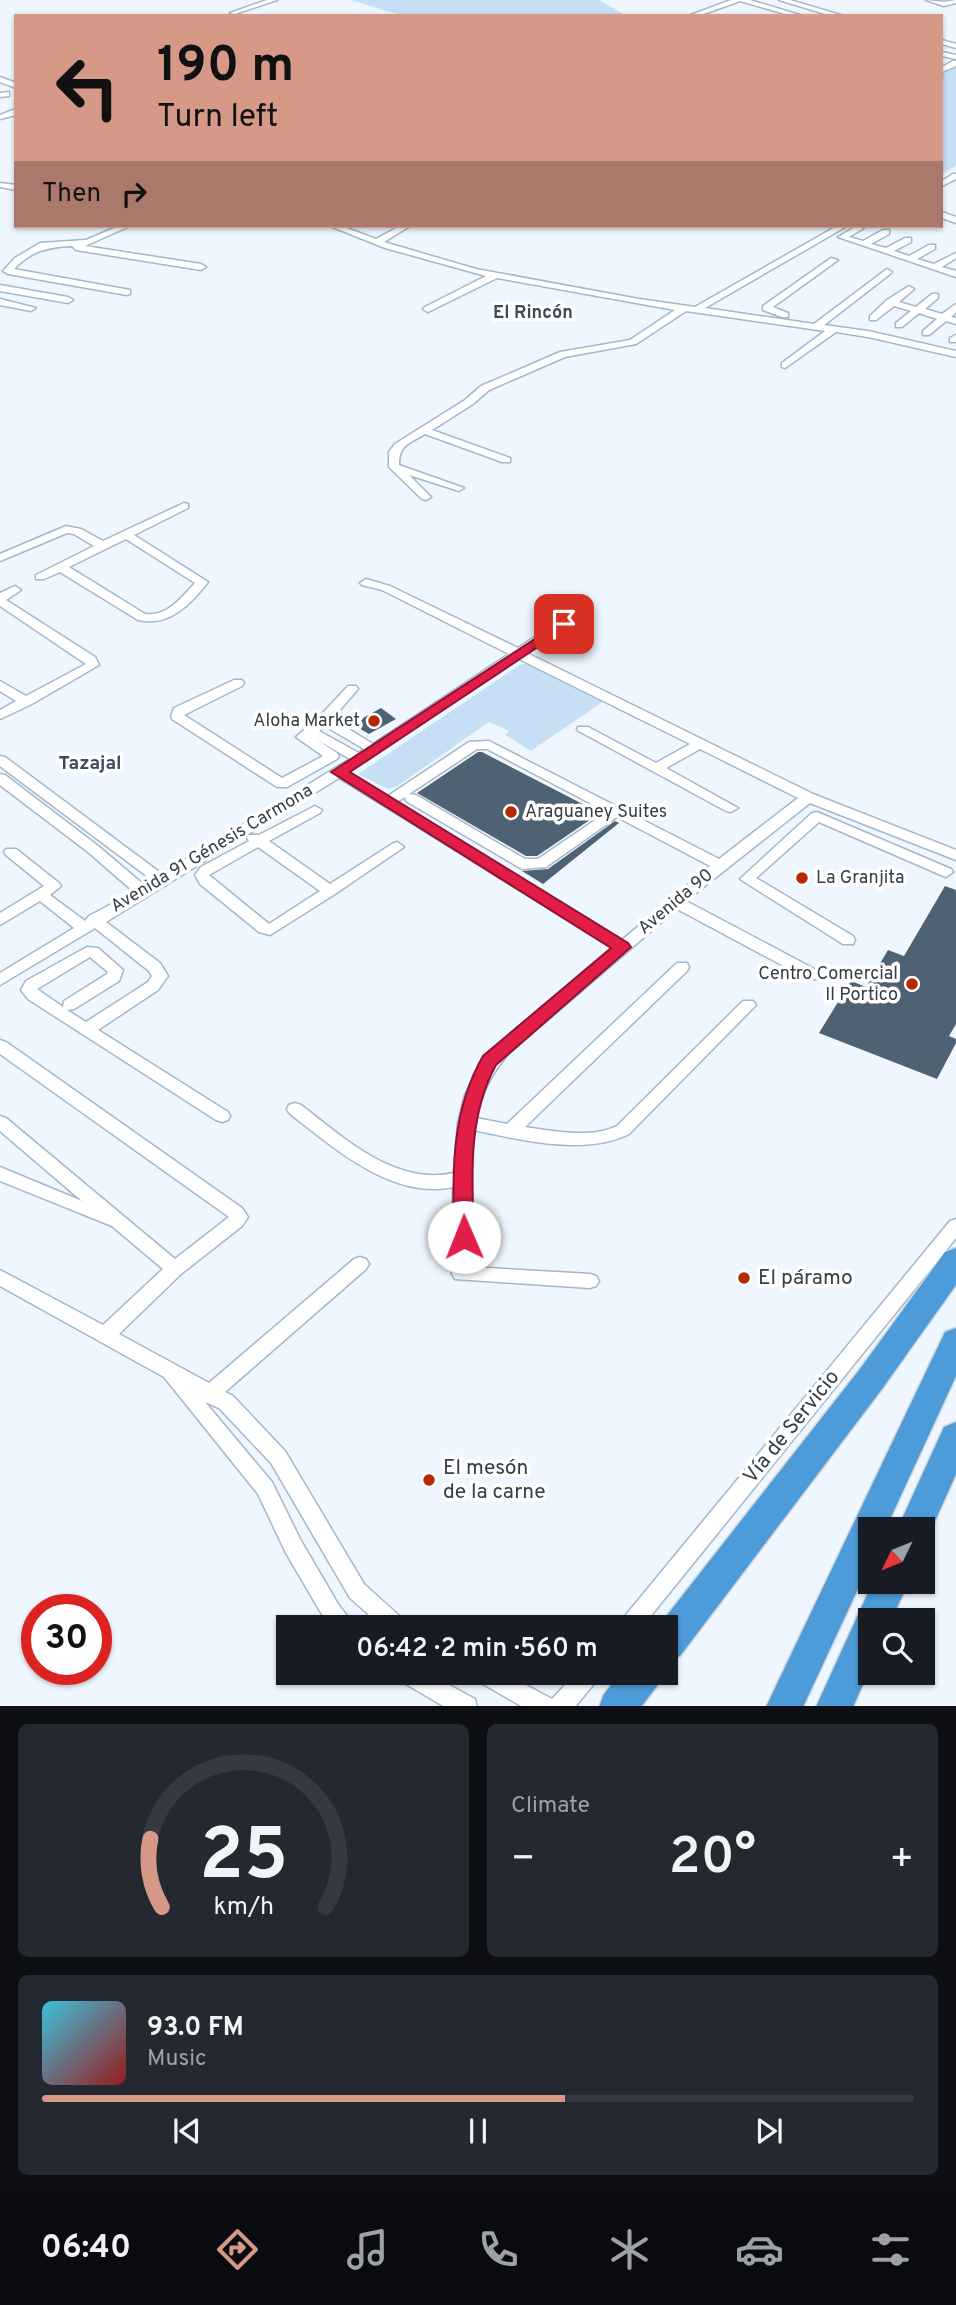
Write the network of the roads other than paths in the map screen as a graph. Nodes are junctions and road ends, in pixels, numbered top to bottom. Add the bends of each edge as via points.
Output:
1 (274, 0) edge
2 (737, 0) edge
3 (743, 0) edge
4 (782, 0) edge
5 (929, 0) edge
6 (956, 1) edge
7 (233, 13) junction
8 (230, 14) edge
9 (236, 14) edge
10 (697, 14) edge
11 (793, 14) edge
12 (834, 14) edge
13 (123, 228) edge
14 (339, 228) edge
15 (402, 228) edge
16 (840, 228) edge
17 (859, 228) edge
18 (886, 232) dead end
19 (908, 240) dead end
20 (377, 242) junction
21 (864, 244) junction
22 (92, 246) junction
23 (932, 247) dead end
24 (886, 252) junction
25 (956, 256) edge
26 (910, 259) junction
27 (834, 261) dead end
28 (201, 267) dead end
29 (935, 268) junction
30 (8, 271) junction
31 (887, 272) dead end
32 (497, 274) junction
33 (956, 274) edge
34 (0, 279) edge
35 (0, 288) edge
36 (909, 289) dead end
37 (127, 292) dead end
38 (935, 296) dead end
39 (68, 300) dead end
40 (0, 302) edge
41 (890, 302) junction
42 (956, 307) edge
43 (31, 308) dead end
44 (683, 309) junction
45 (428, 310) dead end
46 (696, 310) junction
47 (916, 310) junction
48 (943, 317) junction
49 (873, 318) dead end
50 (956, 321) edge
51 (818, 324) junction
52 (898, 325) dead end
53 (834, 330) junction
54 (926, 333) dead end
55 (956, 354) edge
56 (785, 365) dead end
57 (424, 430) junction
58 (506, 460) dead end
59 (394, 467) junction
60 (459, 488) dead end
61 (426, 497) dead end
62 (184, 506) dead end
63 (127, 535) junction
64 (98, 549) junction
65 (0, 558) edge
66 (61, 567) junction
67 (40, 578) dead end
68 (366, 583) dead end
69 (15, 590) dead end
70 (0, 599) edge
71 (564, 624) dead end
72 (519, 653) junction
73 (238, 683) dead end
74 (0, 685) edge
75 (352, 689) dead end
76 (26, 702) junction
77 (0, 715) edge
78 (324, 720) junction
79 (309, 730) junction
80 (583, 730) dead end
81 (693, 741) junction
82 (373, 749) junction
83 (360, 759) junction
84 (0, 760) edge
85 (656, 769) junction
86 (339, 772) junction
87 (2, 783) edge
88 (808, 797) junction
89 (411, 798) dead end
90 (388, 802) junction
91 (731, 808) dead end
92 (839, 809) junction
93 (315, 810) dead end
94 (617, 811) junction
95 (829, 821) junction
96 (245, 830) junction
97 (260, 842) junction
98 (397, 846) dead end
99 (11, 852) dead end
100 (956, 855) edge
101 (720, 866) junction
102 (946, 872) dead end
103 (161, 880) junction
104 (142, 891) junction
105 (330, 891) junction
106 (41, 895) junction
107 (676, 902) junction
108 (0, 920) edge
109 (88, 924) junction
110 (848, 940) dead end
111 (622, 947) junction
112 (681, 967) dead end
113 (813, 975) dead end
114 (0, 980) edge
115 (748, 1004) dead end
116 (69, 1005) dead end
117 (86, 1030) dead end
118 (0, 1046) edge
119 (295, 1109) dead end
120 (222, 1116) dead end
121 (0, 1122) edge
122 (466, 1122) junction
123 (511, 1130) junction
124 (0, 1174) edge
125 (463, 1178) junction
126 (956, 1226) edge
127 (129, 1227) junction
128 (956, 1261) edge
129 (360, 1264) dead end
130 (175, 1269) junction
131 (0, 1277) edge
132 (590, 1281) dead end
133 (106, 1334) junction
134 (956, 1342) edge
135 (168, 1371) junction
136 (209, 1395) junction
137 (956, 1437) edge
138 (920, 1517) edge
139 (336, 1615) edge
140 (371, 1615) edge
141 (639, 1615) edge
142 (678, 1630) edge
143 (858, 1654) edge
144 (428, 1685) edge
145 (506, 1685) edge
146 (579, 1685) edge
147 (634, 1685) edge
148 (467, 1706) edge
149 (545, 1706) edge
150 (560, 1706) edge
151 (617, 1706) edge
152 (784, 1706) edge
153 (834, 1706) edge

1 - 7 street
2 - 10 street
3 - 11 street
4 - 12 street
5 - 6 street
7 - 8 street
7 - 9 street
13 - 22 street
14 - 20 street
15 - 20 street
16 - 46 street
17 - 21 street via 842,237
18 - 21 street
19 - 24 street
20 - 32 street
21 - 24 street
22 - 28 street
22 - 30 street via 50,244 33,249
23 - 26 street
24 - 26 street
25 - 29 street
26 - 29 street
27 - 51 street via 766,308
29 - 33 street
30 - 34 street
30 - 37 street
31 - 51 street
32 - 44 street
32 - 45 street
35 - 39 street
36 - 41 street
38 - 47 street
40 - 43 street
41 - 47 street
41 - 49 street
42 - 48 street
44 - 46 street
44 - 57 street via 632,342 563,354 485,388
46 - 51 street
47 - 48 street
47 - 52 street
48 - 50 street
48 - 54 street
51 - 53 street
53 - 55 street
53 - 56 street
57 - 58 street
57 - 59 street via 394,452
59 - 60 street
59 - 61 street
62 - 63 street
63 - 64 street
63 - 66 street via 202,582 161,618 142,618
64 - 65 street via 67,536 66,529
64 - 66 street
66 - 67 street
68 - 72 street
69 - 70 street
70 - 76 street via 93,665
71 - 72 street, Avenida 91 Génesis Carmona
72 - 81 street
72 - 82 street, Avenida 91 Génesis Carmona
73 - 79 street via 178,711 177,716 282,784 332,756 303,737
74 - 76 street
75 - 78 street
76 - 77 street
78 - 79 street
78 - 82 street
79 - 83 street
80 - 85 street
81 - 85 street via 682,756
81 - 88 street
82 - 83 street, Avenida 91 Génesis Carmona
83 - 86 street, Avenida 91 Génesis Carmona
84 - 103 street
85 - 91 street
86 - 90 street
86 - 96 street, Avenida 91 Génesis Carmona
87 - 104 street
88 - 92 street
88 - 101 street, Avenida 90
89 - 94 street via 531,866 541,864
90 - 94 street via 482,744
90 - 111 street
92 - 95 street
92 - 100 street
93 - 97 street
94 - 101 street
95 - 102 street
95 - 110 street via 817,816 747,879
96 - 97 street
96 - 103 street, Avenida 91 Génesis Carmona
97 - 105 street
97 - 105 street via 202,875 264,928 275,928
98 - 105 street
99 - 106 street via 54,886
101 - 107 street, Avenida 90
103 - 104 street, Avenida 91 Génesis Carmona
104 - 109 street, Avenida 91 Génesis Carmona
106 - 108 street
106 - 109 street
107 - 111 street, Avenida 90
107 - 113 street
109 - 114 street, Avenida 91 Génesis Carmona
109 - 120 street via 155,967 160,976 153,986 86,1030
111 - 122 street, Avenida 90 via 489,1060
112 - 123 street
115 - 123 street via 623,1130 610,1137
116 - 117 street via 114,977 116,970 87,952 31,985 33,995
118 - 130 street via 236,1213 236,1221
119 - 125 street via 352,1153 391,1174 436,1184
121 - 127 street
122 - 123 street
122 - 125 street, Avenida 90
124 - 127 street
125 - 132 street, Avenida 90 via 461,1274
126 - 141 street, Vía de Servicio
127 - 130 street
128 - 142 highway
129 - 136 street
130 - 133 street
131 - 133 street
133 - 135 street
134 - 152 highway
135 - 136 street
135 - 139 street via 265,1488 293,1546
136 - 140 street via 226,1402 278,1457
137 - 138 highway
143 - 153 highway
144 - 148 street
145 - 149 street
146 - 150 street
147 - 151 highway

